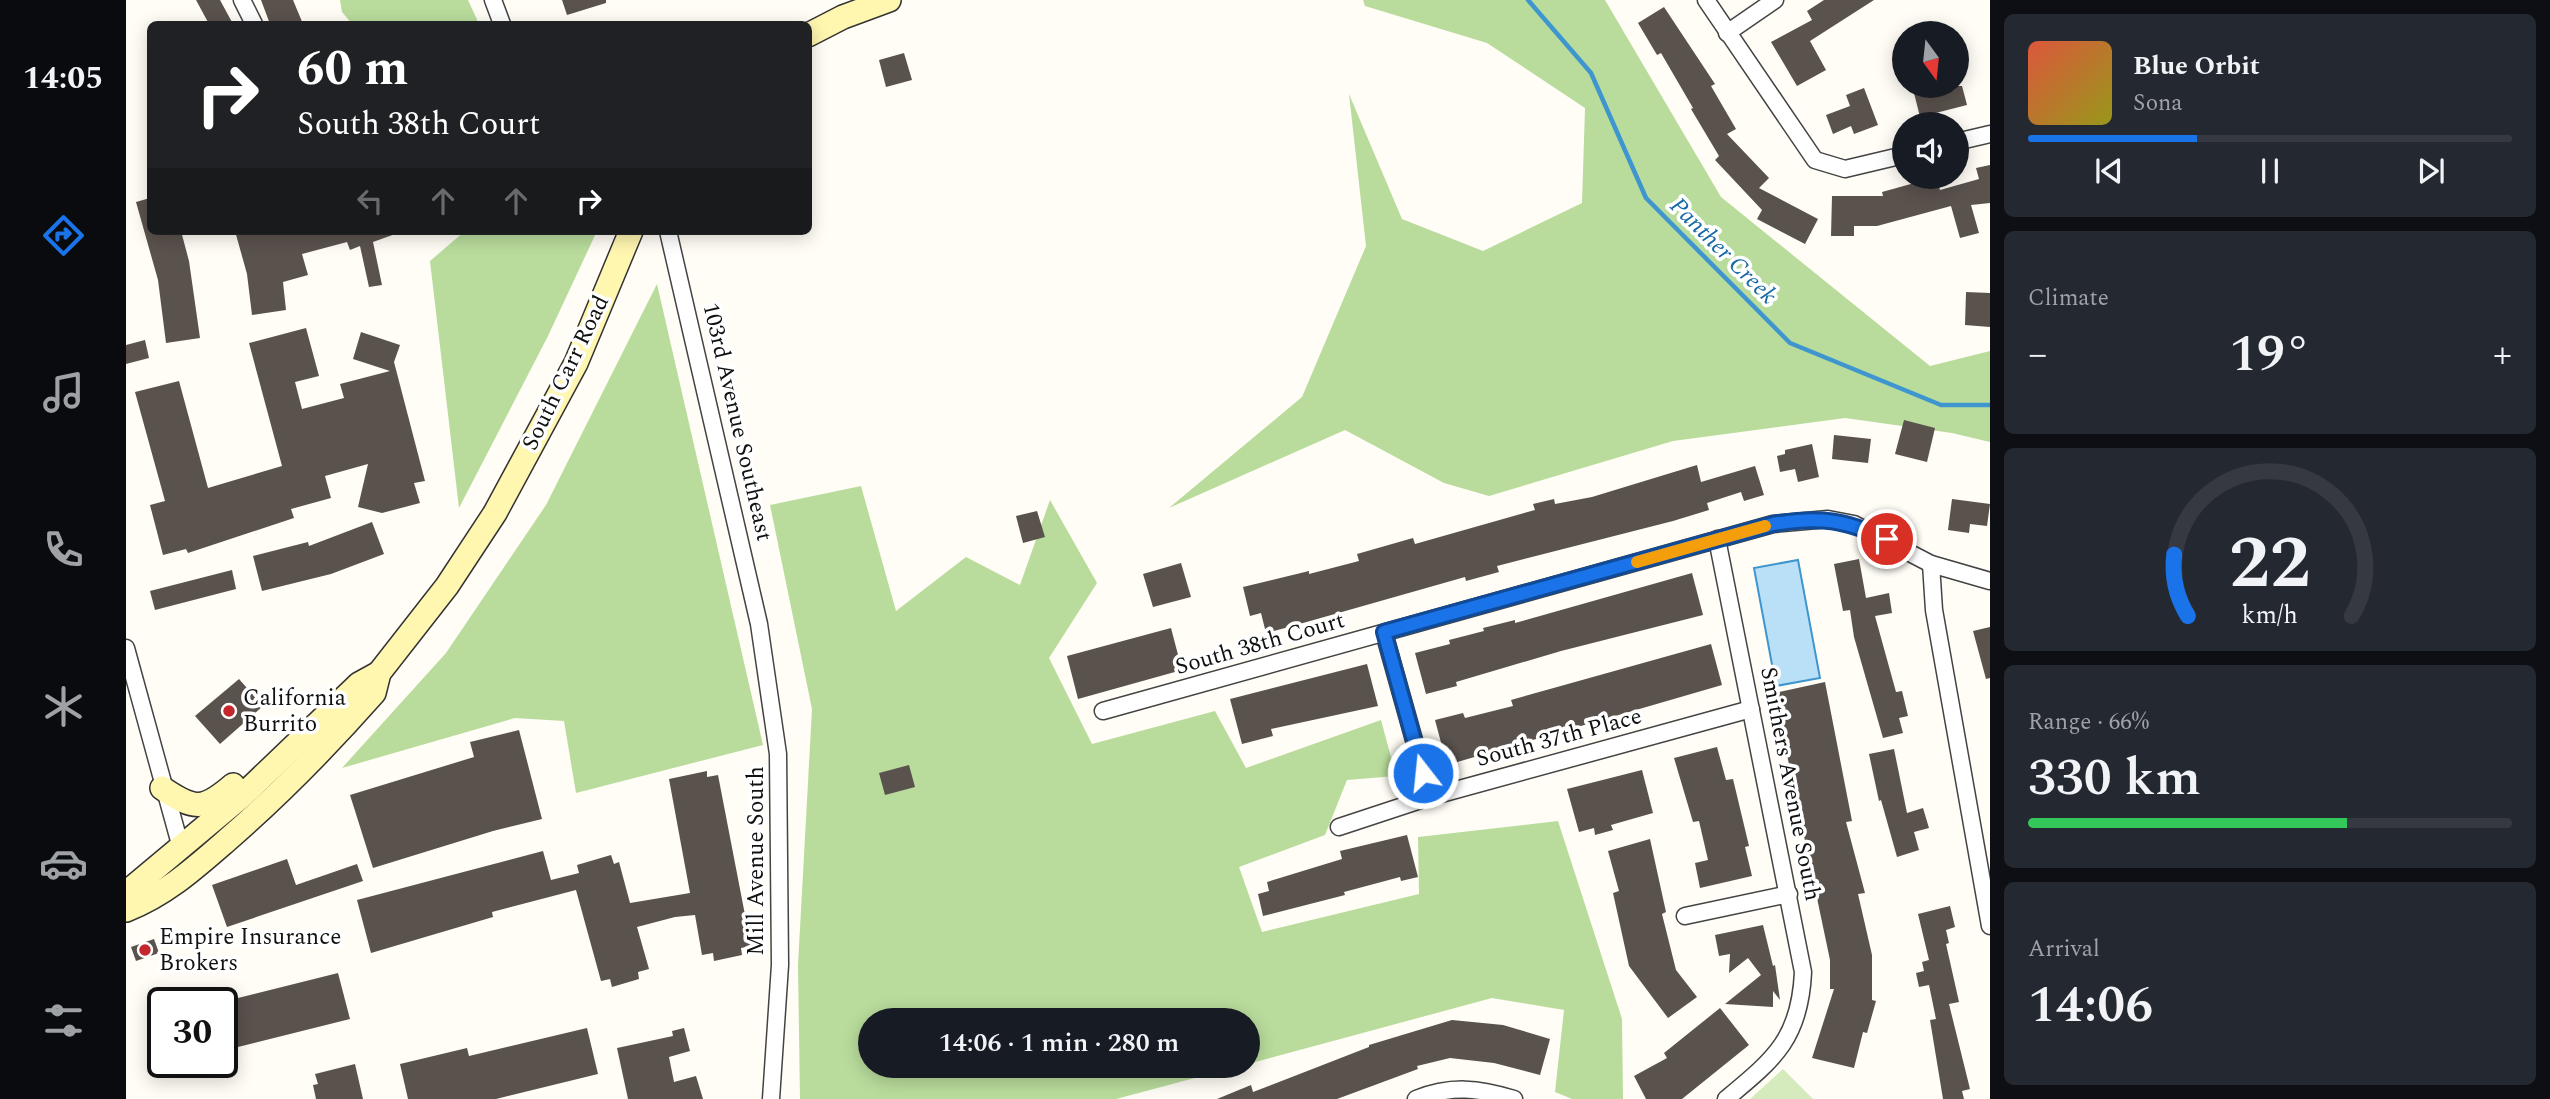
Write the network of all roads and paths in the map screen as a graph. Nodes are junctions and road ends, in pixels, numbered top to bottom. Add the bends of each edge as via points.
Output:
1 (242, 0) edge
2 (494, 0) edge
3 (889, 0) edge
4 (1706, 0) edge
5 (1775, 0) edge
6 (252, 21) edge
7 (501, 21) edge
8 (812, 33) edge
9 (1727, 33) junction
10 (1990, 134) edge
11 (1969, 139) edge
12 (1892, 158) edge
13 (629, 235) edge
14 (669, 235) edge
15 (1717, 540) junction
16 (1931, 564) junction
17 (1990, 581) edge
18 (759, 624) joint
19 (1384, 632) junction
20 (126, 648) edge
21 (379, 673) junction
22 (1751, 709) junction
23 (1103, 711) dead end
24 (285, 758) junction
25 (162, 788) junction
26 (1430, 797) junction
27 (1339, 827) dead end
28 (181, 848) junction
29 (1984, 860) edge
30 (126, 893) edge
31 (1789, 894) junction
32 (126, 910) edge
33 (1685, 916) dead end
34 (1990, 926) edge
35 (771, 1099) edge
36 (1416, 1099) edge
37 (1514, 1099) edge
38 (1726, 1099) edge

1 - 6 street
2 - 7 street
3 - 8 main road
4 - 9 street
5 - 9 street
9 - 12 street via 1815,160 1845,169
10 - 11 street
13 - 21 main road, South Carr Road via 576,363 495,513 447,586
14 - 18 street, 103rd Avenue Southeast
15 - 16 street, South 38th Court via 1773,524 1828,519 1854,524
15 - 19 street, South 38th Court
15 - 22 street, Smithers Avenue South
16 - 17 street, South 38th Court
16 - 29 street via 1934,610
18 - 35 street, Mill Avenue South via 778,754 780,965
19 - 23 street, South 38th Court
19 - 26 street
20 - 25 street
21 - 24 main road via 359,684
21 - 32 main road via 374,693 262,810 181,879
22 - 26 street, South 37th Place
22 - 31 street, Smithers Avenue South
24 - 25 main road via 251,770 213,803 197,806
24 - 28 main road
25 - 28 street
26 - 27 street, South 37th Place
28 - 30 main road
28 - 32 main road via 180,864
29 - 34 street
31 - 33 street
31 - 38 street, Smithers Avenue South via 1802,972 1797,1013 1772,1061
36 - 37 street via 1461,1088

